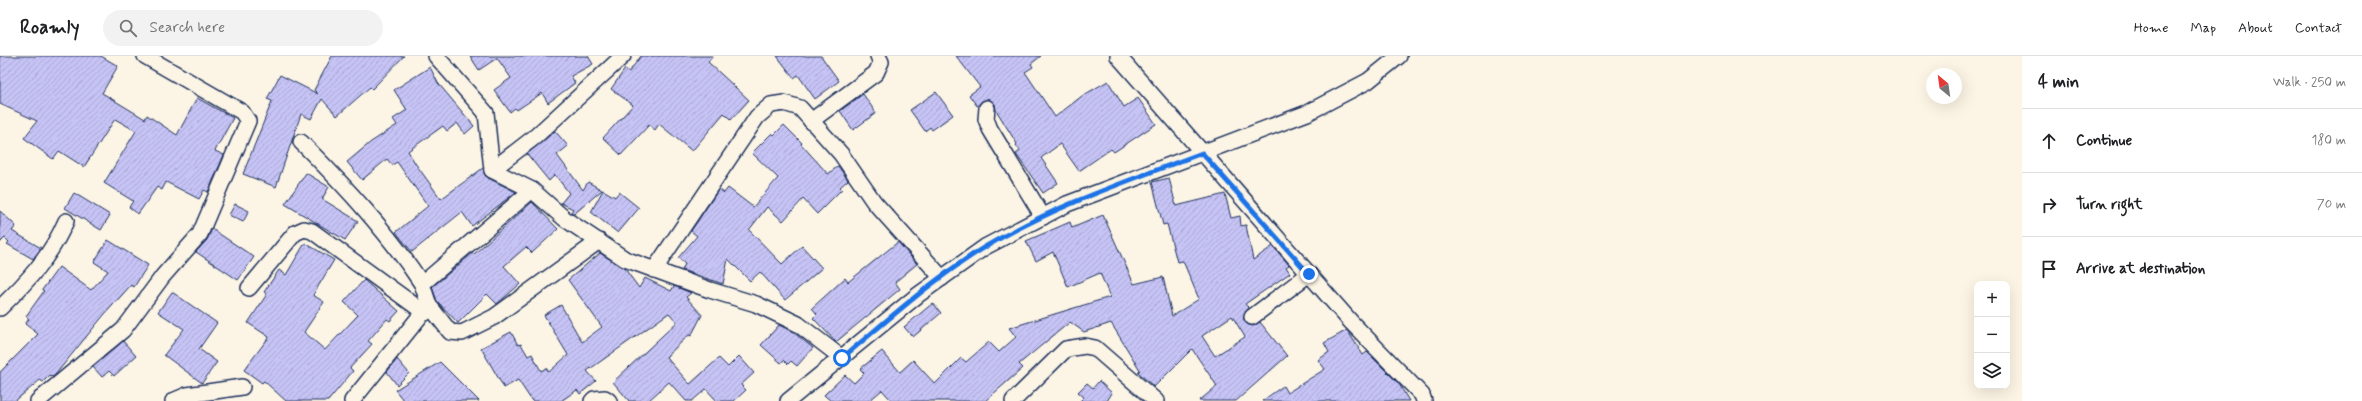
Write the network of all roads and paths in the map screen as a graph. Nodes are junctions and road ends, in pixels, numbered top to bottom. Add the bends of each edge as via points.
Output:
1 (145, 56) edge
2 (436, 56) edge
3 (623, 56) edge
4 (878, 56) edge
5 (1118, 56) edge
6 (1399, 56) edge
7 (987, 108) dead end
8 (811, 121) junction
9 (301, 142) dead end
10 (1202, 153) junction
11 (492, 170) junction
12 (532, 190) junction
13 (1043, 217) junction
14 (66, 221) dead end
15 (599, 241) junction
16 (654, 270) junction
17 (1309, 274) junction
18 (942, 278) junction
19 (422, 284) junction
20 (249, 288) dead end
21 (0, 308) edge
22 (427, 309) junction
23 (1252, 316) dead end
24 (842, 358) junction
25 (242, 387) dead end
26 (38, 401) edge
27 (173, 401) edge
28 (352, 401) edge
29 (592, 401) edge
30 (609, 401) edge
31 (788, 401) edge
32 (1013, 401) edge
33 (1156, 401) edge
34 (1424, 401) edge

1 - 26 street via 242,112 248,121 200,234 192,245 163,276 123,330
2 - 11 street via 486,113
3 - 11 street via 536,136
4 - 8 street via 881,62 876,72
5 - 10 street
6 - 10 street via 1368,81 1307,113
7 - 13 street via 986,119 990,129
8 - 16 street via 800,108 784,102 771,105 757,117
8 - 18 street via 840,154 874,202
9 - 19 street via 331,172 400,251
10 - 13 street via 1066,204
10 - 17 street
11 - 12 street
12 - 15 street via 565,219
12 - 19 street
13 - 18 street via 985,247
14 - 21 street via 50,252 31,278
15 - 16 street via 625,259
15 - 22 street via 494,317 462,333 450,332
16 - 24 street via 756,304 791,320
17 - 23 street
17 - 34 street via 1351,322 1422,395
18 - 24 street
19 - 22 street
20 - 22 street via 295,233 304,229 312,231
22 - 28 street
24 - 31 street
25 - 27 street via 187,395
29 - 30 street via 605,398
32 - 33 street via 1066,348 1085,346 1095,348

